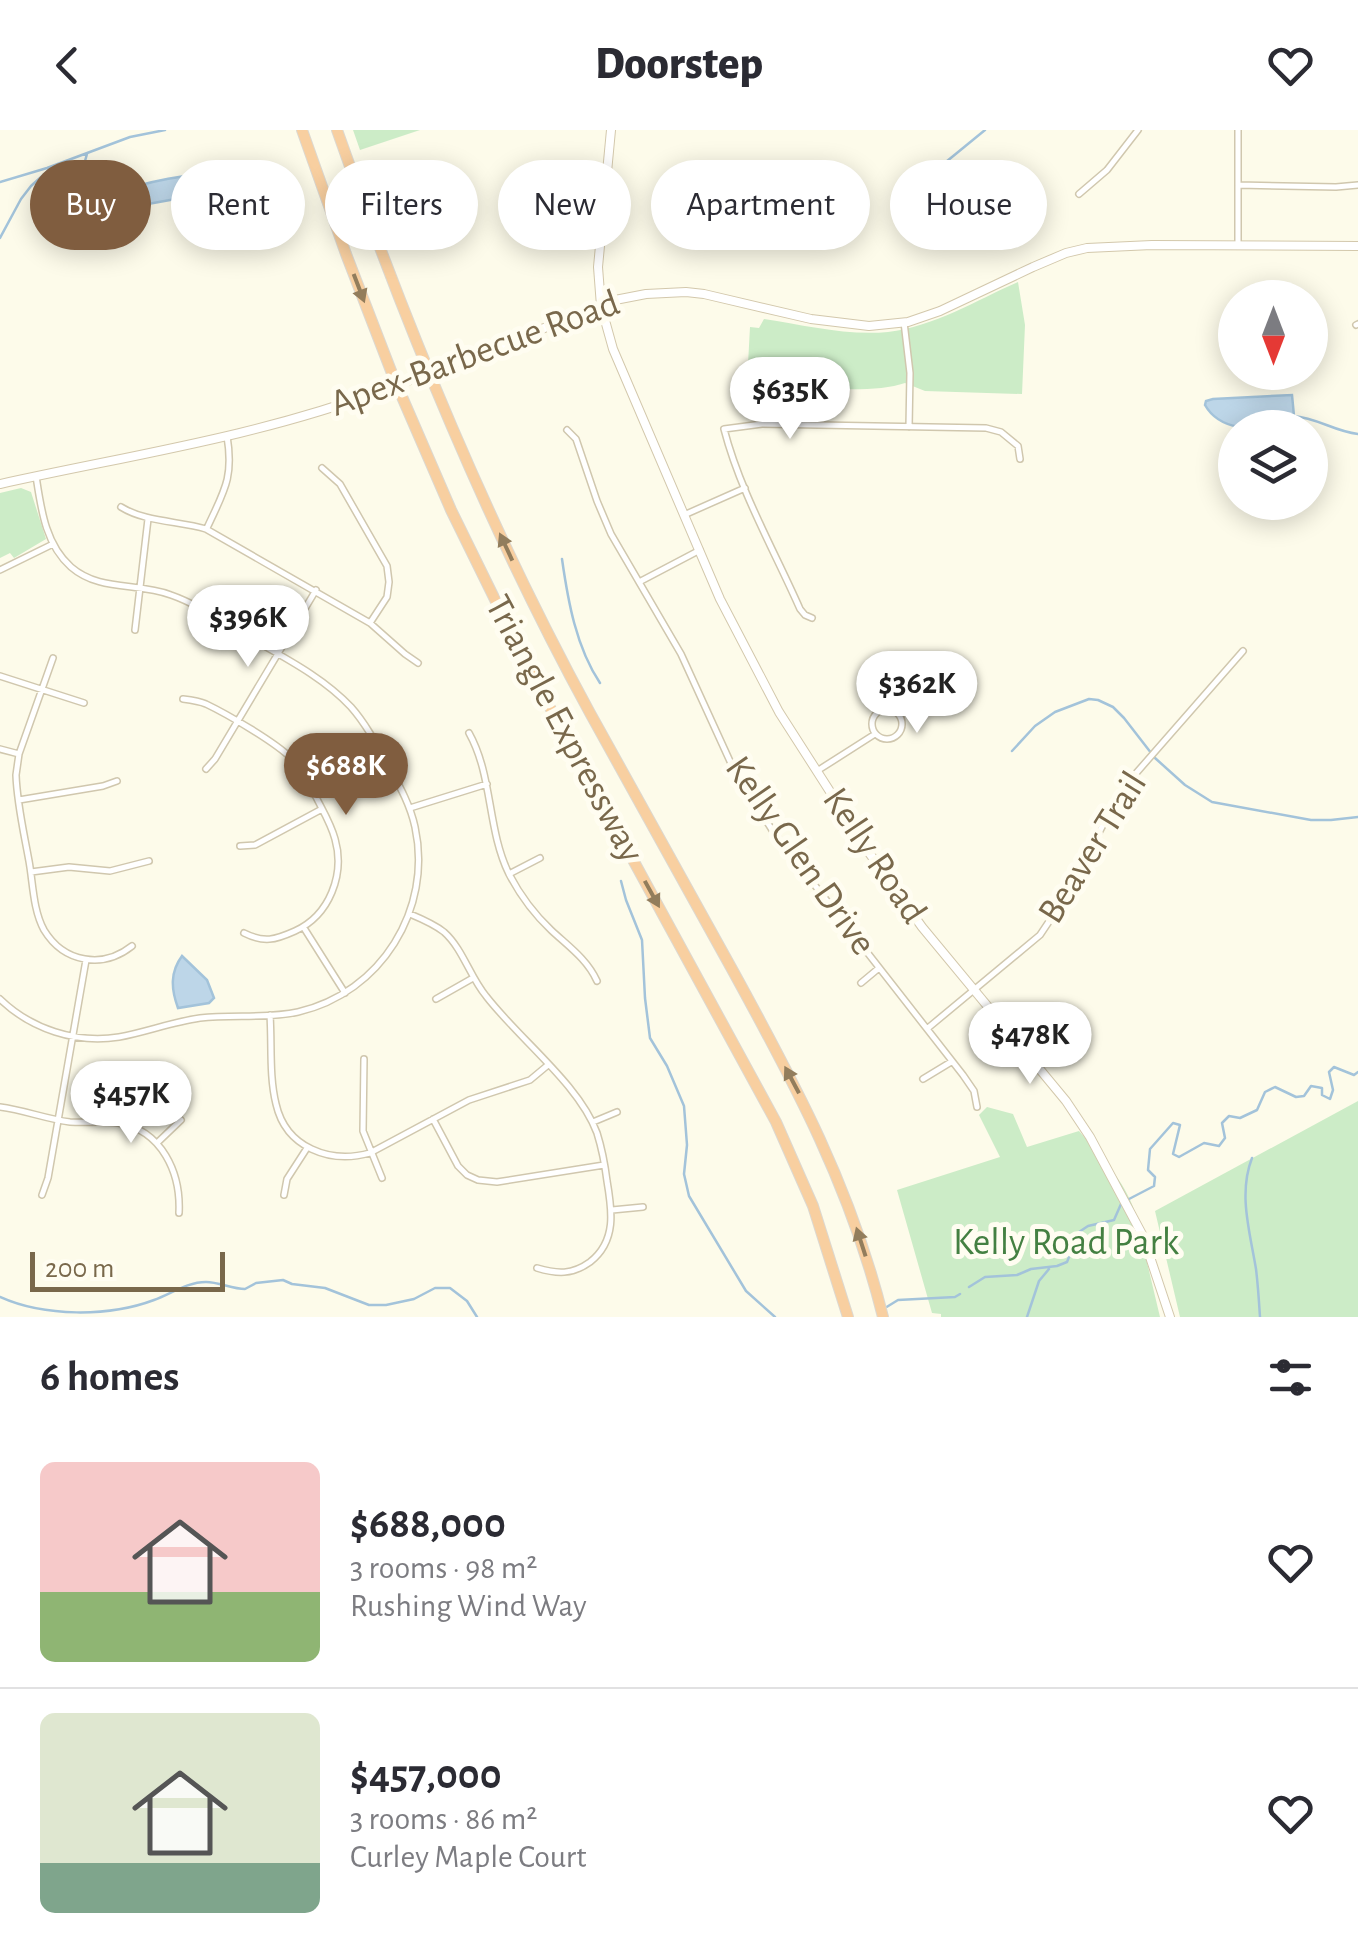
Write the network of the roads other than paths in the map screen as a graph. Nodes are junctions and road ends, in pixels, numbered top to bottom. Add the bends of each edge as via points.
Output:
1 (302, 130) edge
2 (338, 130) edge
3 (611, 130) edge
4 (1238, 130) edge
5 (1135, 131) edge
6 (1358, 184) edge
7 (1238, 185) junction
8 (1078, 194) dead end
9 (1238, 245) junction
10 (1358, 246) edge
11 (601, 306) junction
12 (904, 322) junction
13 (909, 427) junction
14 (567, 430) dead end
15 (227, 436) junction
16 (1020, 459) dead end
17 (322, 468) dead end
18 (36, 476) junction
19 (0, 484) edge
20 (745, 488) junction
21 (120, 507) dead end
22 (684, 516) junction
23 (148, 518) junction
24 (206, 529) junction
25 (52, 544) junction
26 (700, 550) junction
27 (0, 570) edge
28 (640, 581) junction
29 (140, 589) junction
30 (316, 590) junction
31 (812, 618) dead end
32 (370, 623) junction
33 (136, 630) dead end
34 (1243, 650) dead end
35 (278, 654) junction
36 (53, 658) dead end
37 (418, 663) dead end
38 (0, 676) edge
39 (41, 690) junction
40 (183, 699) dead end
41 (84, 704) dead end
42 (237, 723) junction
43 (469, 733) dead end
44 (875, 734) junction
45 (0, 749) edge
46 (20, 754) junction
47 (206, 769) dead end
48 (817, 772) junction
49 (117, 781) dead end
50 (487, 784) junction
51 (19, 800) junction
52 (410, 808) junction
53 (322, 809) junction
54 (240, 846) dead end
55 (540, 858) dead end
56 (149, 862) dead end
57 (31, 872) junction
58 (509, 874) junction
59 (410, 914) junction
60 (303, 927) junction
61 (244, 934) dead end
62 (132, 946) dead end
63 (86, 960) junction
64 (879, 968) junction
65 (473, 978) junction
66 (597, 981) dead end
67 (860, 983) dead end
68 (973, 990) junction
69 (346, 993) junction
70 (0, 999) edge
71 (436, 1000) dead end
72 (270, 1016) junction
73 (927, 1029) junction
74 (72, 1036) junction
75 (364, 1059) dead end
76 (951, 1062) junction
77 (548, 1065) junction
78 (923, 1079) dead end
79 (0, 1106) edge
80 (977, 1107) dead end
81 (617, 1112) dead end
82 (433, 1118) junction
83 (58, 1120) junction
84 (181, 1120) dead end
85 (593, 1122) junction
86 (158, 1143) junction
87 (307, 1148) junction
88 (370, 1153) junction
89 (604, 1165) junction
90 (382, 1178) dead end
91 (284, 1194) dead end
92 (42, 1195) dead end
93 (643, 1208) dead end
94 (612, 1210) junction
95 (179, 1213) dead end
96 (537, 1268) dead end
97 (848, 1317) edge
98 (883, 1317) edge
99 (1170, 1317) edge

1 -> 97 highway, Triangle Expressway via 393,376 481,574 776,1122
98 -> 2 highway, Triangle Expressway via 834,1168 788,1071 510,556 423,360
3 - 11 street, Kelly Road via 598,267
4 - 7 street
5 - 8 street via 1107,170
6 - 7 street
7 - 9 street
9 - 10 street, Apex-Barbecue Road
9 - 12 street, Apex-Barbecue Road via 1086,248
11 - 12 street, Apex-Barbecue Road via 686,292 842,324
11 - 15 street, Apex-Barbecue Road, bridge via 377,392
11 - 22 street, Kelly Road via 612,349
12 - 13 street
13 - 16 street via 1001,432 1018,446
13 - 20 street via 724,429
14 - 28 street, Kelly Glen Drive via 604,519
15 - 18 street, Apex-Barbecue Road
15 - 24 street via 229,477
17 - 32 street via 340,484 388,570 387,597
18 - 19 street, Apex-Barbecue Road
18 - 25 street
20 - 22 street
20 - 31 street via 800,608
21 - 23 street
22 - 26 street, Kelly Road
23 - 24 street
23 - 29 street
24 - 30 street
25 - 27 street
25 - 29 street via 84,576
26 - 28 street
26 - 48 street, Kelly Road via 754,668
28 - 64 street, Kelly Glen Drive via 754,805
29 - 33 street
29 - 35 street via 191,604
30 - 32 street
30 - 35 street
32 - 37 street
34 - 68 street, Beaver Trail via 1123,791 1040,935
35 - 42 street
35 - 52 street via 349,705
36 - 39 street
38 - 39 street
39 - 41 street
39 - 46 street
40 - 42 street
42 - 47 street
42 - 53 street via 288,755
43 - 50 street
44 - 44 street via 896,736 898,715 876,715
44 - 48 street
45 - 46 street
46 - 51 street
48 - 68 street, Kelly Road via 890,883
49 - 51 street
50 - 52 street
50 - 58 street
51 - 57 street
52 - 59 street via 419,859
53 - 54 street via 255,845
53 - 60 street via 337,844 338,871 327,902
55 - 58 street
56 - 57 street
57 - 63 street via 45,931
58 - 66 street via 532,910
59 - 65 street via 446,935
59 - 69 street via 382,962
60 - 61 street via 271,939
60 - 69 street
62 - 63 street via 110,959
63 - 74 street
64 - 67 street
64 - 73 street, Kelly Glen Drive
65 - 71 street
65 - 77 street
68 - 73 street, Beaver Trail
68 - 99 street, Kelly Road via 1090,1137 1143,1236
69 - 72 street
70 - 74 street via 40,1027
72 - 74 street via 193,1020 110,1038
72 - 87 street via 276,1104
73 - 76 street, Kelly Glen Drive
74 - 83 street
75 - 88 street via 363,1124
76 - 78 street
76 - 80 street, Kelly Glen Drive
77 - 82 street via 530,1080
77 - 85 street
79 - 83 street
81 - 85 street
82 - 88 street
82 - 89 street via 458,1166 478,1180
83 - 86 street via 118,1123
83 - 92 street
84 - 86 street
85 - 89 street
86 - 95 street via 177,1184
87 - 88 street via 334,1157
87 - 91 street
88 - 90 street
89 - 94 street
93 - 94 street
94 - 96 street via 606,1242 589,1262 560,1274

